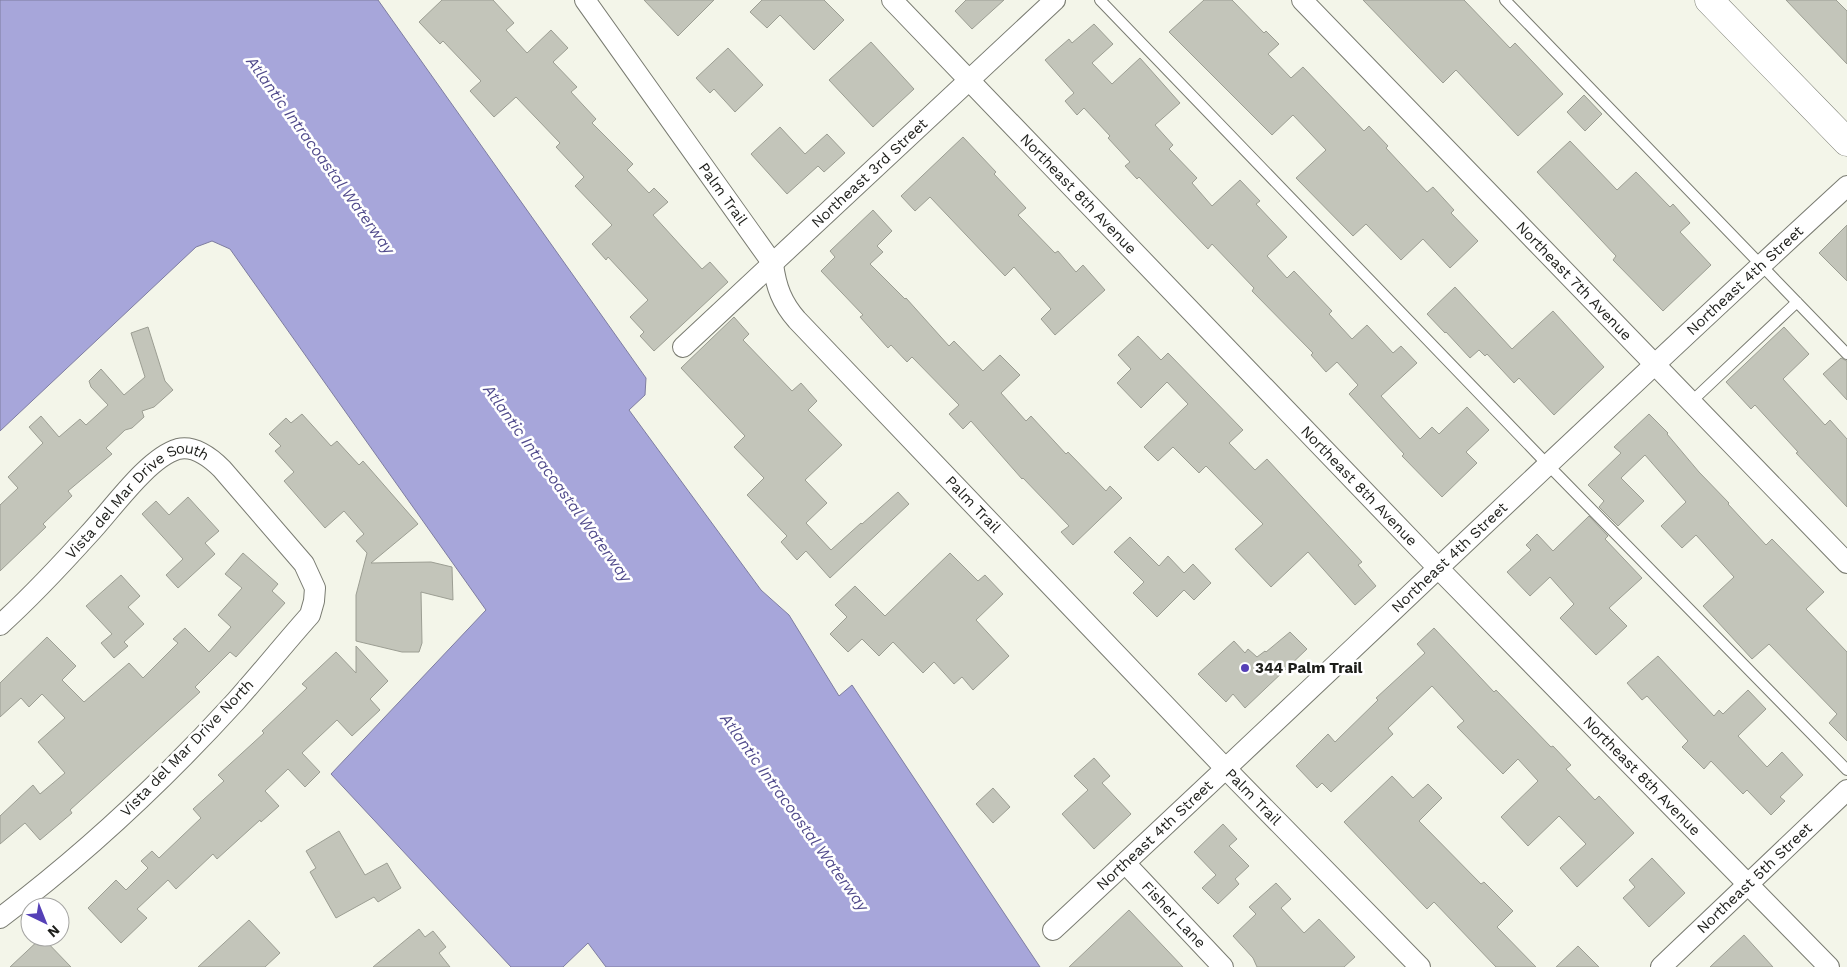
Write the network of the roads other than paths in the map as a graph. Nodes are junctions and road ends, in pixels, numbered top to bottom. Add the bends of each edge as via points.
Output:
1 (585, 0) edge
2 (892, 0) edge
3 (1055, 0) edge
4 (1100, 0) edge
5 (1302, 0) edge
6 (1504, 0) edge
7 (1709, 0) edge
8 (970, 80) junction
9 (1847, 142) edge
10 (1847, 186) edge
11 (773, 264) junction
12 (1762, 264) junction
13 (1797, 302) junction
14 (683, 348) dead end
15 (1847, 354) edge
16 (1654, 364) junction
17 (1690, 402) junction
18 (1547, 464) junction
19 (292, 550) joint
20 (1847, 563) edge
21 (1438, 568) junction
22 (0, 625) edge
23 (1226, 770) junction
24 (1847, 770) edge
25 (1847, 790) edge
26 (1125, 863) junction
27 (1749, 884) junction
28 (0, 918) edge
29 (1053, 930) dead end
30 (1223, 967) edge
31 (1420, 967) edge
32 (1661, 967) edge
33 (1829, 967) edge

1 - 11 street, Palm Trail
2 - 8 street, Northeast 8th Avenue
3 - 8 street, Northeast 3rd Street
4 - 18 lane
5 - 16 street, Northeast 7th Avenue
6 - 12 lane
7 - 9 main road
8 - 11 street, Northeast 3rd Street
8 - 21 street, Northeast 8th Avenue
10 - 12 street, Northeast 4th Street
11 - 14 street, Northeast 3rd Street
11 - 23 street, Palm Trail via 780,296 787,309
12 - 13 lane
12 - 16 street, Northeast 4th Street
13 - 15 lane
13 - 17 lane
16 - 17 street, Northeast 7th Avenue
16 - 18 street, Northeast 4th Street
17 - 20 street, Northeast 7th Avenue
18 - 21 street, Northeast 4th Street
18 - 24 lane
19 - 22 street, Vista del Mar Drive South via 212,459 193,449 181,448 151,464 88,535
19 - 28 street, Vista del Mar Drive North via 304,564 315,588 310,614 236,701 158,781 90,844
21 - 23 street, Northeast 4th Street
21 - 27 street, Northeast 8th Avenue
23 - 26 street, Northeast 4th Street
23 - 31 street, Palm Trail
25 - 27 street, Northeast 5th Street
26 - 29 street, Northeast 4th Street
26 - 30 street, Fisher Lane
27 - 32 street, Northeast 5th Street
27 - 33 street, Northeast 8th Avenue

